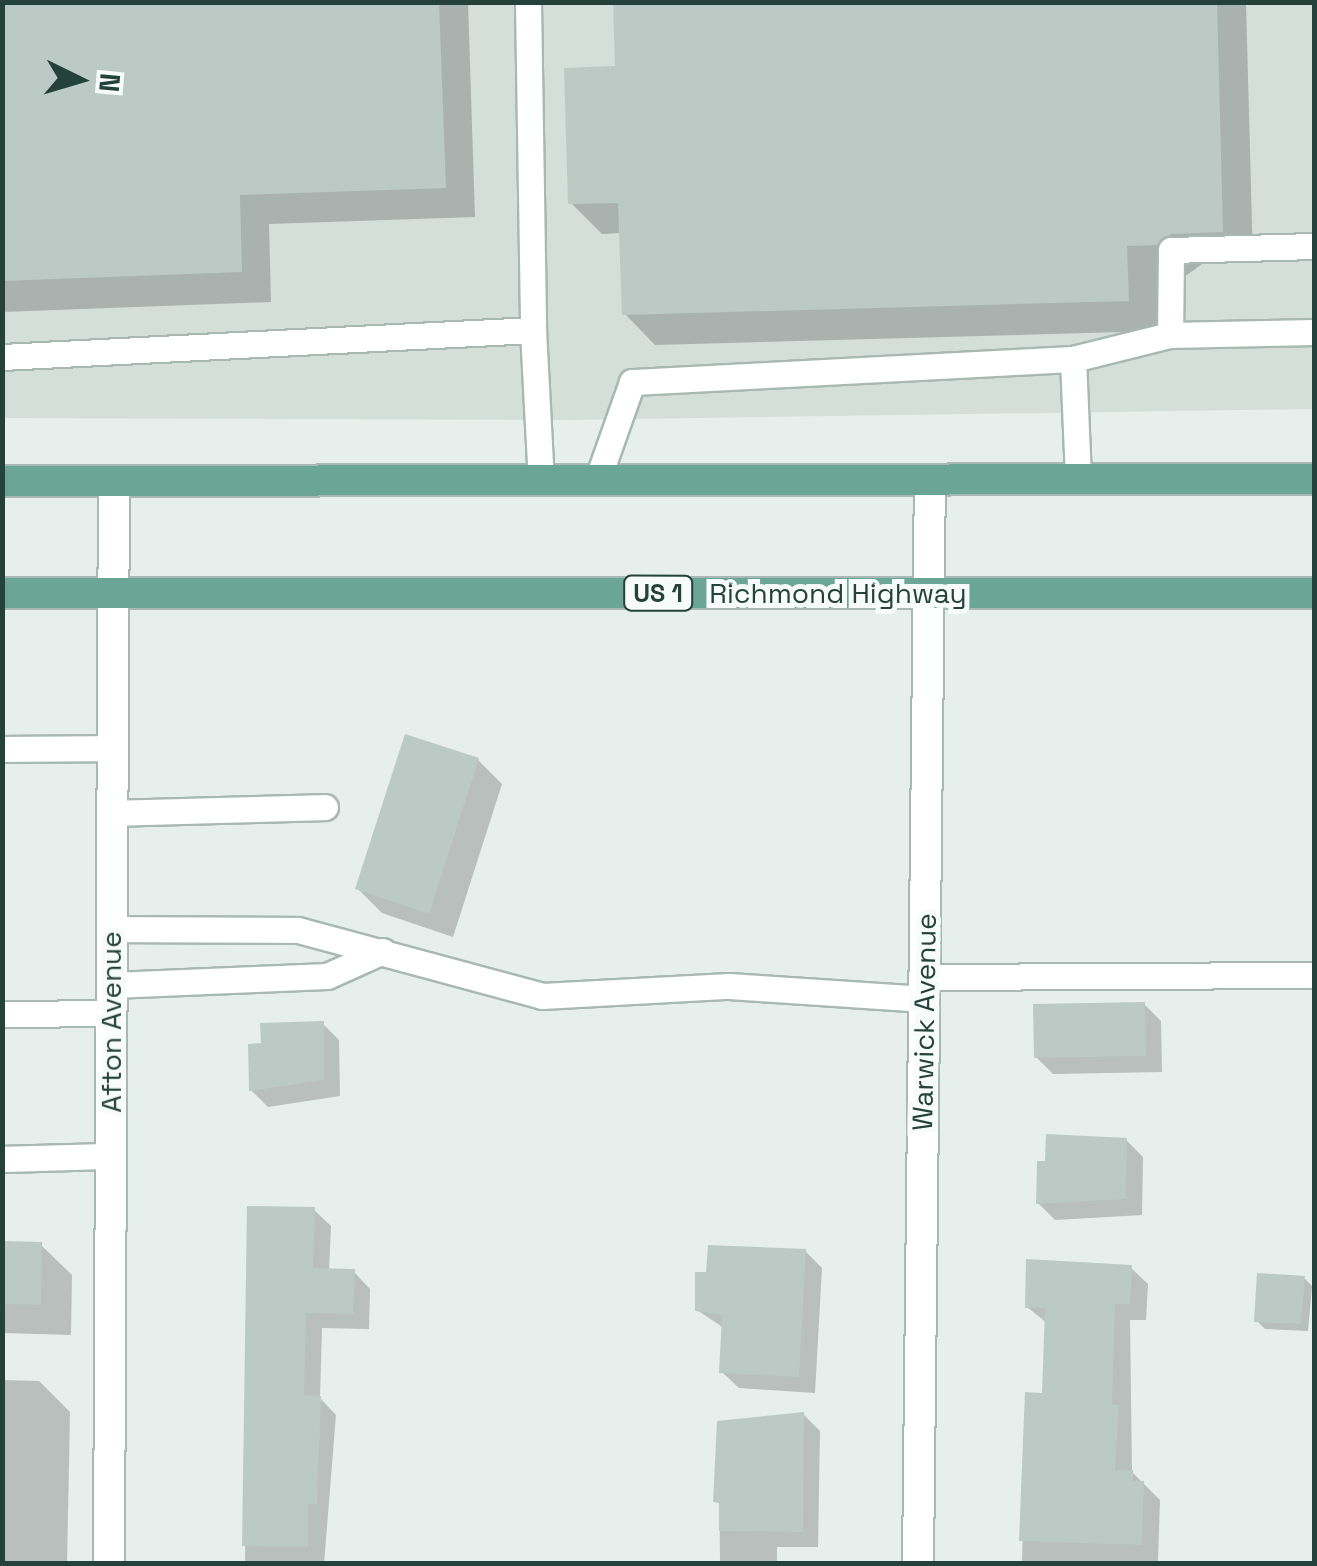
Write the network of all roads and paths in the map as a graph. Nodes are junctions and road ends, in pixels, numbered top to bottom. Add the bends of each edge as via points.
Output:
1 (528, 2) edge
2 (1314, 246) edge
3 (533, 330) junction
4 (1314, 332) edge
5 (1170, 335) junction
6 (2, 357) edge
7 (1073, 359) junction
8 (1314, 479) edge
9 (1078, 480) junction
10 (2, 481) edge
11 (114, 481) junction
12 (542, 481) junction
13 (598, 481) junction
14 (930, 481) junction
15 (114, 592) junction
16 (2, 593) edge
17 (930, 593) junction
18 (1314, 593) edge
19 (112, 748) junction
20 (2, 749) edge
21 (324, 807) dead end
22 (113, 813) junction
23 (112, 929) junction
24 (383, 952) junction
25 (1314, 975) edge
26 (925, 988) junction
27 (112, 999) junction
28 (2, 1014) edge
29 (111, 1156) junction
30 (2, 1160) edge
31 (109, 1564) edge
32 (918, 1564) edge

1 - 3 lane
2 - 5 lane via 1171,250
3 - 6 lane
3 - 12 lane
4 - 5 lane
5 - 7 lane
7 - 9 lane
7 - 13 lane via 632,382
8 - 9 main road
9 - 14 main road
10 - 11 main road
11 - 12 main road
11 - 15 street, Afton Avenue
12 - 13 main road
13 - 14 main road
14 - 17 street, Warwick Avenue
15 - 16 main road, Richmond Highway / US 1
15 - 17 main road, Richmond Highway / US 1
15 - 19 street, Afton Avenue
17 - 18 main road, Richmond Highway / US 1
17 - 26 street, Warwick Avenue
19 - 20 lane
19 - 22 street, Afton Avenue
21 - 22 lane
22 - 23 street, Afton Avenue
23 - 24 lane via 298,930
23 - 27 street, Afton Avenue
24 - 26 lane via 542,996 729,986
24 - 27 lane via 327,976
25 - 26 lane
26 - 32 street, Warwick Avenue
27 - 28 lane
27 - 29 street, Afton Avenue
29 - 30 lane
29 - 31 street, Afton Avenue

